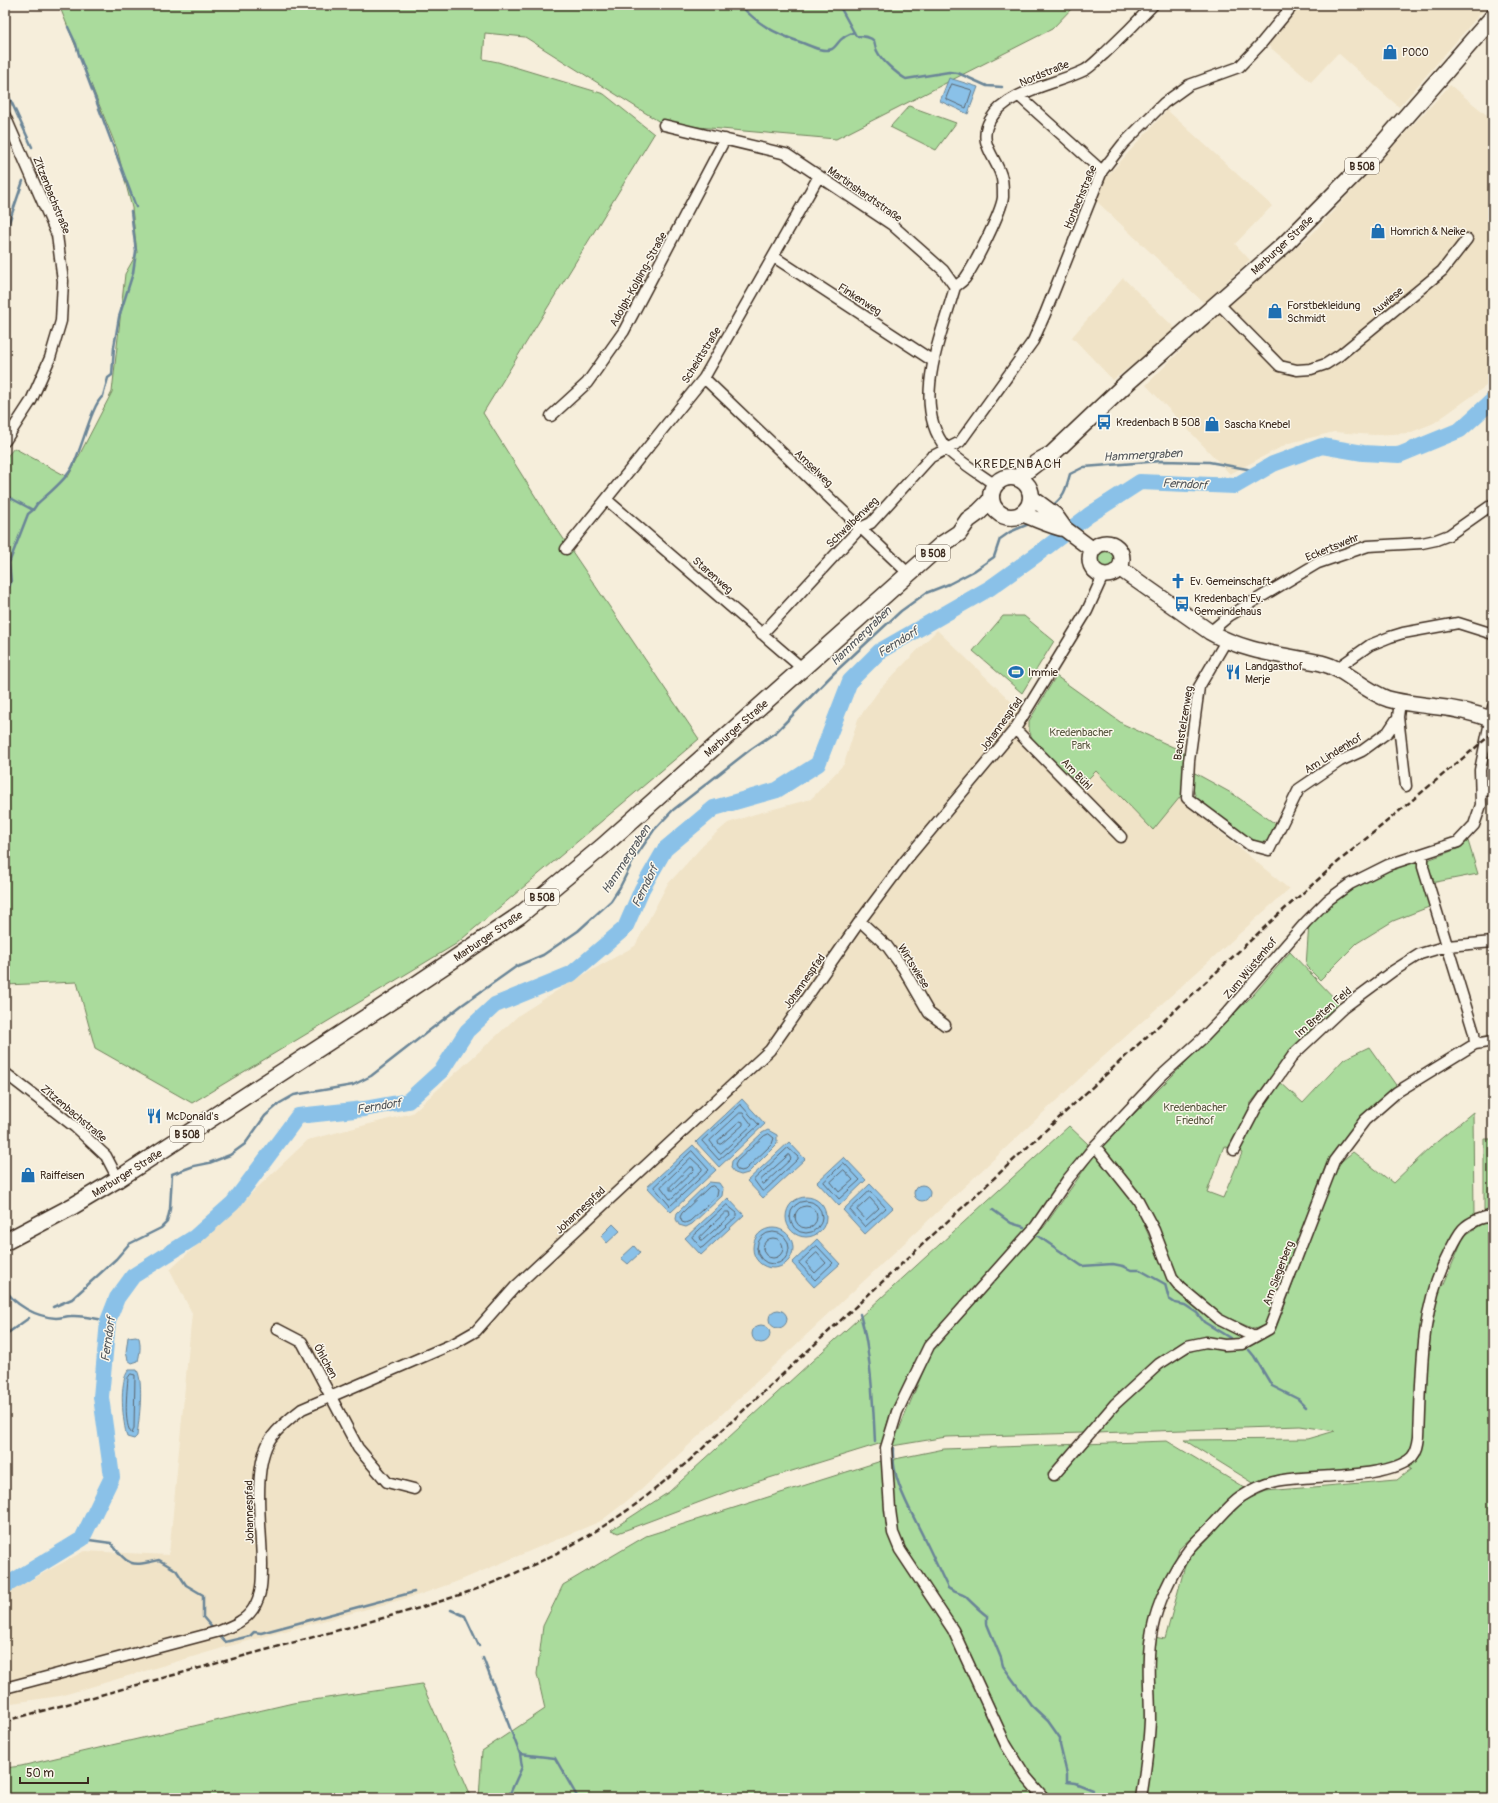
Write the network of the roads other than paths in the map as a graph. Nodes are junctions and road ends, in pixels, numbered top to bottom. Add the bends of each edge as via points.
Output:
1 (1153, 5) edge
2 (1293, 5) edge
3 (1493, 17) edge
4 (1019, 96) junction
5 (6, 121) edge
6 (664, 125) dead end
7 (725, 139) junction
8 (1102, 171) junction
9 (819, 176) junction
10 (1467, 239) dead end
11 (774, 257) junction
12 (955, 287) junction
13 (1218, 303) junction
14 (933, 361) junction
15 (704, 378) junction
16 (551, 416) dead end
17 (5, 440) edge
18 (947, 450) junction
19 (995, 485) junction
20 (1026, 487) junction
21 (607, 500) junction
22 (990, 500) junction
23 (1493, 504) edge
24 (1000, 514) junction
25 (1022, 514) junction
26 (860, 528) junction
27 (1065, 529) junction
28 (959, 533) junction
29 (566, 549) dead end
30 (1093, 550) junction
31 (1119, 568) junction
32 (909, 574) junction
33 (1102, 575) junction
34 (1210, 632) junction
35 (762, 634) junction
36 (1493, 634) edge
37 (1226, 641) junction
38 (803, 669) junction
39 (1336, 669) junction
40 (1400, 702) junction
41 (1492, 715) edge
42 (1398, 717) junction
43 (1015, 729) junction
44 (1406, 786) dead end
45 (1493, 789) edge
46 (1187, 791) joint
47 (1481, 792) junction
48 (1121, 837) dead end
49 (1424, 854) junction
50 (860, 921) junction
51 (1493, 942) edge
52 (1447, 946) junction
53 (945, 1025) dead end
54 (1493, 1041) edge
55 (1475, 1044) junction
56 (5, 1073) edge
57 (1095, 1146) junction
58 (1234, 1150) dead end
59 (118, 1179) junction
60 (1493, 1215) edge
61 (5, 1242) edge
62 (277, 1329) dead end
63 (1254, 1337) junction
64 (332, 1396) junction
65 (1054, 1475) dead end
66 (414, 1489) dead end
67 (5, 1688) edge
68 (1044, 1798) edge
69 (1141, 1798) edge

1 - 4 street, Nordstraße via 1086,70
2 - 8 street, Horbachstraße via 1239,67 1190,85 1164,103 1123,144
3 - 13 main road, Marburger Straße / B 508 via 1371,157 1284,245
4 - 8 street
4 - 12 street, Nordstraße via 998,110 986,130 991,156 1002,179 1003,198 989,234 966,278
5 - 17 street, Zitzenbachstraße via 57,235 63,281 61,321 50,358 31,401
6 - 7 street, Martinshardtstraße
7 - 9 street, Martinshardtstraße via 786,154
7 - 16 street, Adolph-Kolping-Straße via 624,331 587,383
8 - 18 street, Horbachstraße via 1033,340 960,442
9 - 11 street, Scheidtstraße
9 - 12 street, Martinshardtstraße via 891,224 943,270
10 - 13 street, Auwiese via 1442,271 1340,355 1326,364 1311,369 1297,370 1280,366
11 - 14 street, Finkenweg
11 - 15 street, Scheidtstraße
12 - 14 street
13 - 20 main road, Marburger Straße / B 508 via 1051,454 1048,464
14 - 18 street via 930,386 932,420 936,434
15 - 21 street, Scheidtstraße
15 - 26 street, Amselweg
18 - 19 street
18 - 26 street, Schwalbenweg via 931,457 871,523
19 - 20 main road via 1004,478
19 - 22 main road, B 508
20 - 25 main road, B 508 via 1030,504
20 - 27 main road via 1055,515
21 - 29 street, Scheidtstraße
21 - 35 street, Starenweg
22 - 24 main road
22 - 28 main road, Marburger Straße / B 508 via 968,520
23 - 34 street, Eckertswehr via 1449,535 1436,540 1368,546 1318,563 1229,616
24 - 25 main road via 1010,518
24 - 28 main road, Marburger Straße / B 508 via 971,530
25 - 27 main road
26 - 32 street, Amselweg
26 - 35 street, Schwalbenweg
27 - 30 main road
28 - 32 main road, Marburger Straße / B 508
30 - 31 main road via 1103,543 1115,546 1122,557
30 - 33 main road via 1091,564 1096,572
31 - 33 main road via 1112,574
31 - 34 main road
32 - 38 main road, Marburger Straße / B 508
33 - 43 street, Johannespfad via 1087,610
34 - 37 main road
35 - 38 street, Starenweg
36 - 39 street via 1458,623 1403,633 1370,645
37 - 39 main road
37 - 46 street, Bachstelzenweg via 1200,687
38 - 59 main road, Marburger Straße / B 508 via 596,852 520,915
39 - 40 main road via 1387,699
40 - 41 main road
40 - 42 street, Am Lindenhof
41 - 47 street, Zum Wüstenhof via 1480,770
42 - 44 street, Am Lindenhof
42 - 46 street, Am Lindenhof via 1388,732 1362,751 1340,761 1299,789 1269,850 1250,845 1187,798
43 - 48 street, Am Bühl
43 - 50 street, Johannespfad via 905,861
45 - 47 street
47 - 49 street, Zum Wüstenhof via 1481,805 1474,825 1458,842
49 - 52 street via 1423,867
49 - 57 street, Zum Wüstenhof via 1388,865 1350,884 1328,900 1226,1014 1160,1077
50 - 53 street, Wirtswiese via 887,946 929,1012
50 - 64 street, Johannespfad via 770,1050 515,1287 476,1331 455,1343
51 - 52 street, Im Breiten Feld
52 - 55 street via 1474,1033
52 - 58 street, Im Breiten Feld via 1420,954 1393,971 1343,1008 1294,1054 1256,1108
54 - 55 street, Am Siegerberg
55 - 63 street, Am Siegerberg via 1397,1092 1365,1120 1334,1161 1269,1329
56 - 59 street, Zitzenbachstraße via 75,1127 106,1156
57 - 63 street via 1138,1200 1154,1230 1172,1277 1180,1287 1218,1318
57 - 68 street, Zum Wüstenhof via 1068,1179 1036,1226 929,1346 897,1412 886,1448 893,1533 900,1550 952,1630 1006,1745 1026,1777
59 - 61 main road, Marburger Straße / B 508
60 - 69 street via 1478,1219 1463,1230 1441,1268 1428,1305 1422,1361 1419,1438 1418,1446 1411,1457 1401,1464 1377,1471 1275,1481 1255,1489 1240,1498 1188,1550 1178,1566 1152,1628 1148,1663 1150,1721
62 - 64 street, Öhlchen via 302,1342
63 - 65 street, Am Siegerberg via 1242,1344 1206,1342 1187,1346 1159,1364 1115,1404
64 - 66 street, Öhlchen via 358,1448 387,1482
64 - 67 street, Johannespfad via 285,1421 270,1439 262,1458 259,1480 262,1590 252,1610 239,1623 210,1634

